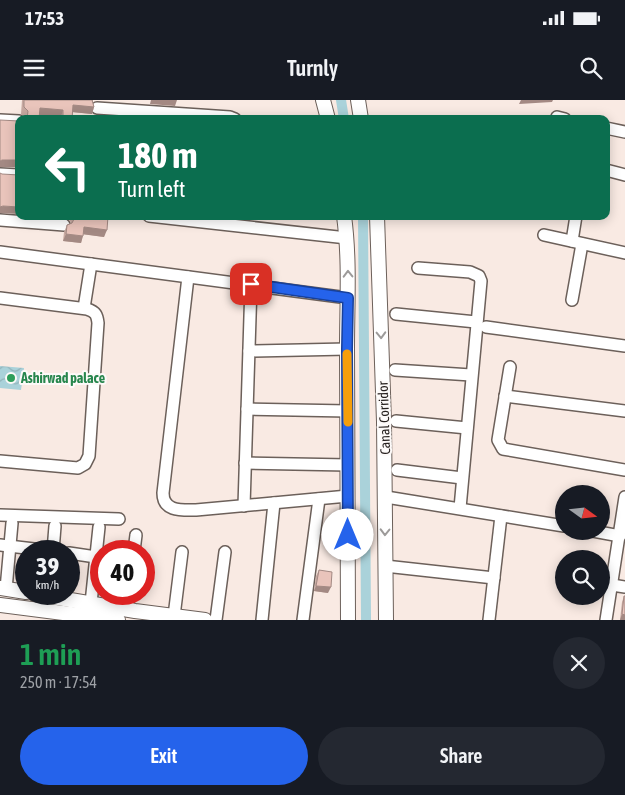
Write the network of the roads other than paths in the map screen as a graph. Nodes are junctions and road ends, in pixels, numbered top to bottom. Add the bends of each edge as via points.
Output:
1 (323, 100) edge
2 (358, 100) edge
3 (97, 109) edge
4 (211, 115) edge
5 (327, 115) edge
6 (361, 115) edge
7 (0, 120) edge
8 (15, 121) edge
9 (610, 129) edge
10 (625, 132) edge
11 (610, 171) edge
12 (0, 174) edge
13 (15, 175) edge
14 (625, 175) edge
15 (0, 220) edge
16 (223, 220) edge
17 (345, 220) edge
18 (377, 220) edge
19 (576, 220) edge
20 (241, 221) edge
21 (64, 225) dead end
22 (544, 235) dead end
23 (347, 238) junction
24 (577, 242) junction
25 (0, 252) edge
26 (625, 253) edge
27 (90, 264) junction
28 (418, 268) dead end
29 (188, 277) junction
30 (251, 284) junction
31 (0, 298) edge
32 (348, 298) junction
33 (572, 300) dead end
34 (84, 308) junction
35 (396, 314) dead end
36 (481, 325) junction
37 (625, 346) edge
38 (347, 349) junction
39 (249, 350) junction
40 (510, 367) dead end
41 (394, 370) dead end
42 (471, 375) junction
43 (505, 396) junction
44 (247, 409) junction
45 (348, 411) junction
46 (625, 411) edge
47 (396, 421) dead end
48 (467, 428) junction
49 (0, 461) edge
50 (245, 463) junction
51 (348, 465) junction
52 (397, 470) dead end
53 (625, 470) edge
54 (462, 478) junction
55 (348, 496) junction
56 (386, 497) junction
57 (625, 497) edge
58 (318, 498) junction
59 (274, 503) junction
60 (244, 506) junction
61 (460, 508) junction
62 (0, 516) edge
63 (501, 516) junction
64 (119, 519) dead end
65 (623, 522) edge
66 (12, 523) dead end
67 (555, 525) edge
68 (55, 526) dead end
69 (99, 527) dead end
70 (610, 534) edge
71 (136, 535) dead end
72 (620, 536) junction
73 (53, 540) edge
74 (98, 540) edge
75 (135, 540) edge
76 (5, 546) edge
77 (182, 552) dead end
78 (225, 552) dead end
79 (385, 566) junction
80 (494, 578) junction
81 (612, 584) junction
82 (625, 587) edge
83 (3, 589) edge
84 (0, 605) edge
85 (96, 605) edge
86 (28, 614) edge
87 (122, 615) edge
88 (174, 616) junction
89 (205, 620) edge
90 (216, 620) edge
91 (262, 620) edge
92 (303, 620) edge
93 (348, 620) edge
94 (386, 620) edge
95 (489, 620) edge
96 (606, 620) edge

1 - 5 street
2 - 6 street
3 - 4 street
7 - 8 street
9 - 10 street
11 - 14 street
12 - 13 street
15 - 21 street
16 - 20 street
17 - 23 street
18 -> 56 street, Canal Corridor
19 - 24 street
20 - 23 street
22 - 24 street
32 -> 23 street
24 - 26 street
24 - 33 street
25 - 27 street
27 - 29 street
27 - 34 street
28 - 36 street via 470,272 479,276
29 - 30 street
29 - 60 street via 163,500 178,510
30 - 32 street
30 - 39 street
31 - 34 street
32 - 38 street
34 - 49 street via 94,311 98,323 86,464 78,468
35 - 36 street
36 - 37 street
36 - 42 street
38 - 39 street
38 - 45 street
39 - 44 street
40 - 43 street
41 - 42 street
42 - 48 street
43 - 46 street
43 - 53 street via 498,440 503,449
44 - 45 street
44 - 50 street
45 - 51 street
47 - 48 street
48 - 54 street
50 - 51 street
50 - 60 street
51 - 55 street
52 - 54 street
54 - 61 street
55 - 58 street
55 - 93 street
56 - 61 street
56 -> 79 street, Canal Corridor
57 - 65 street
58 - 59 street
58 - 92 street
59 - 60 street
59 - 91 street
61 - 63 street
62 - 64 street
63 - 67 street
63 - 80 street
65 - 72 street
66 - 76 street
68 - 73 street
69 - 74 street
70 - 72 street
71 - 75 street
72 - 81 street
76 - 83 street
77 - 88 street
78 - 90 street
79 - 80 street
79 - 94 street, Canal Corridor
80 - 95 street
81 - 82 street
81 - 96 street
84 - 86 street
85 - 87 street
86 - 87 street
87 - 88 street
88 - 89 street

